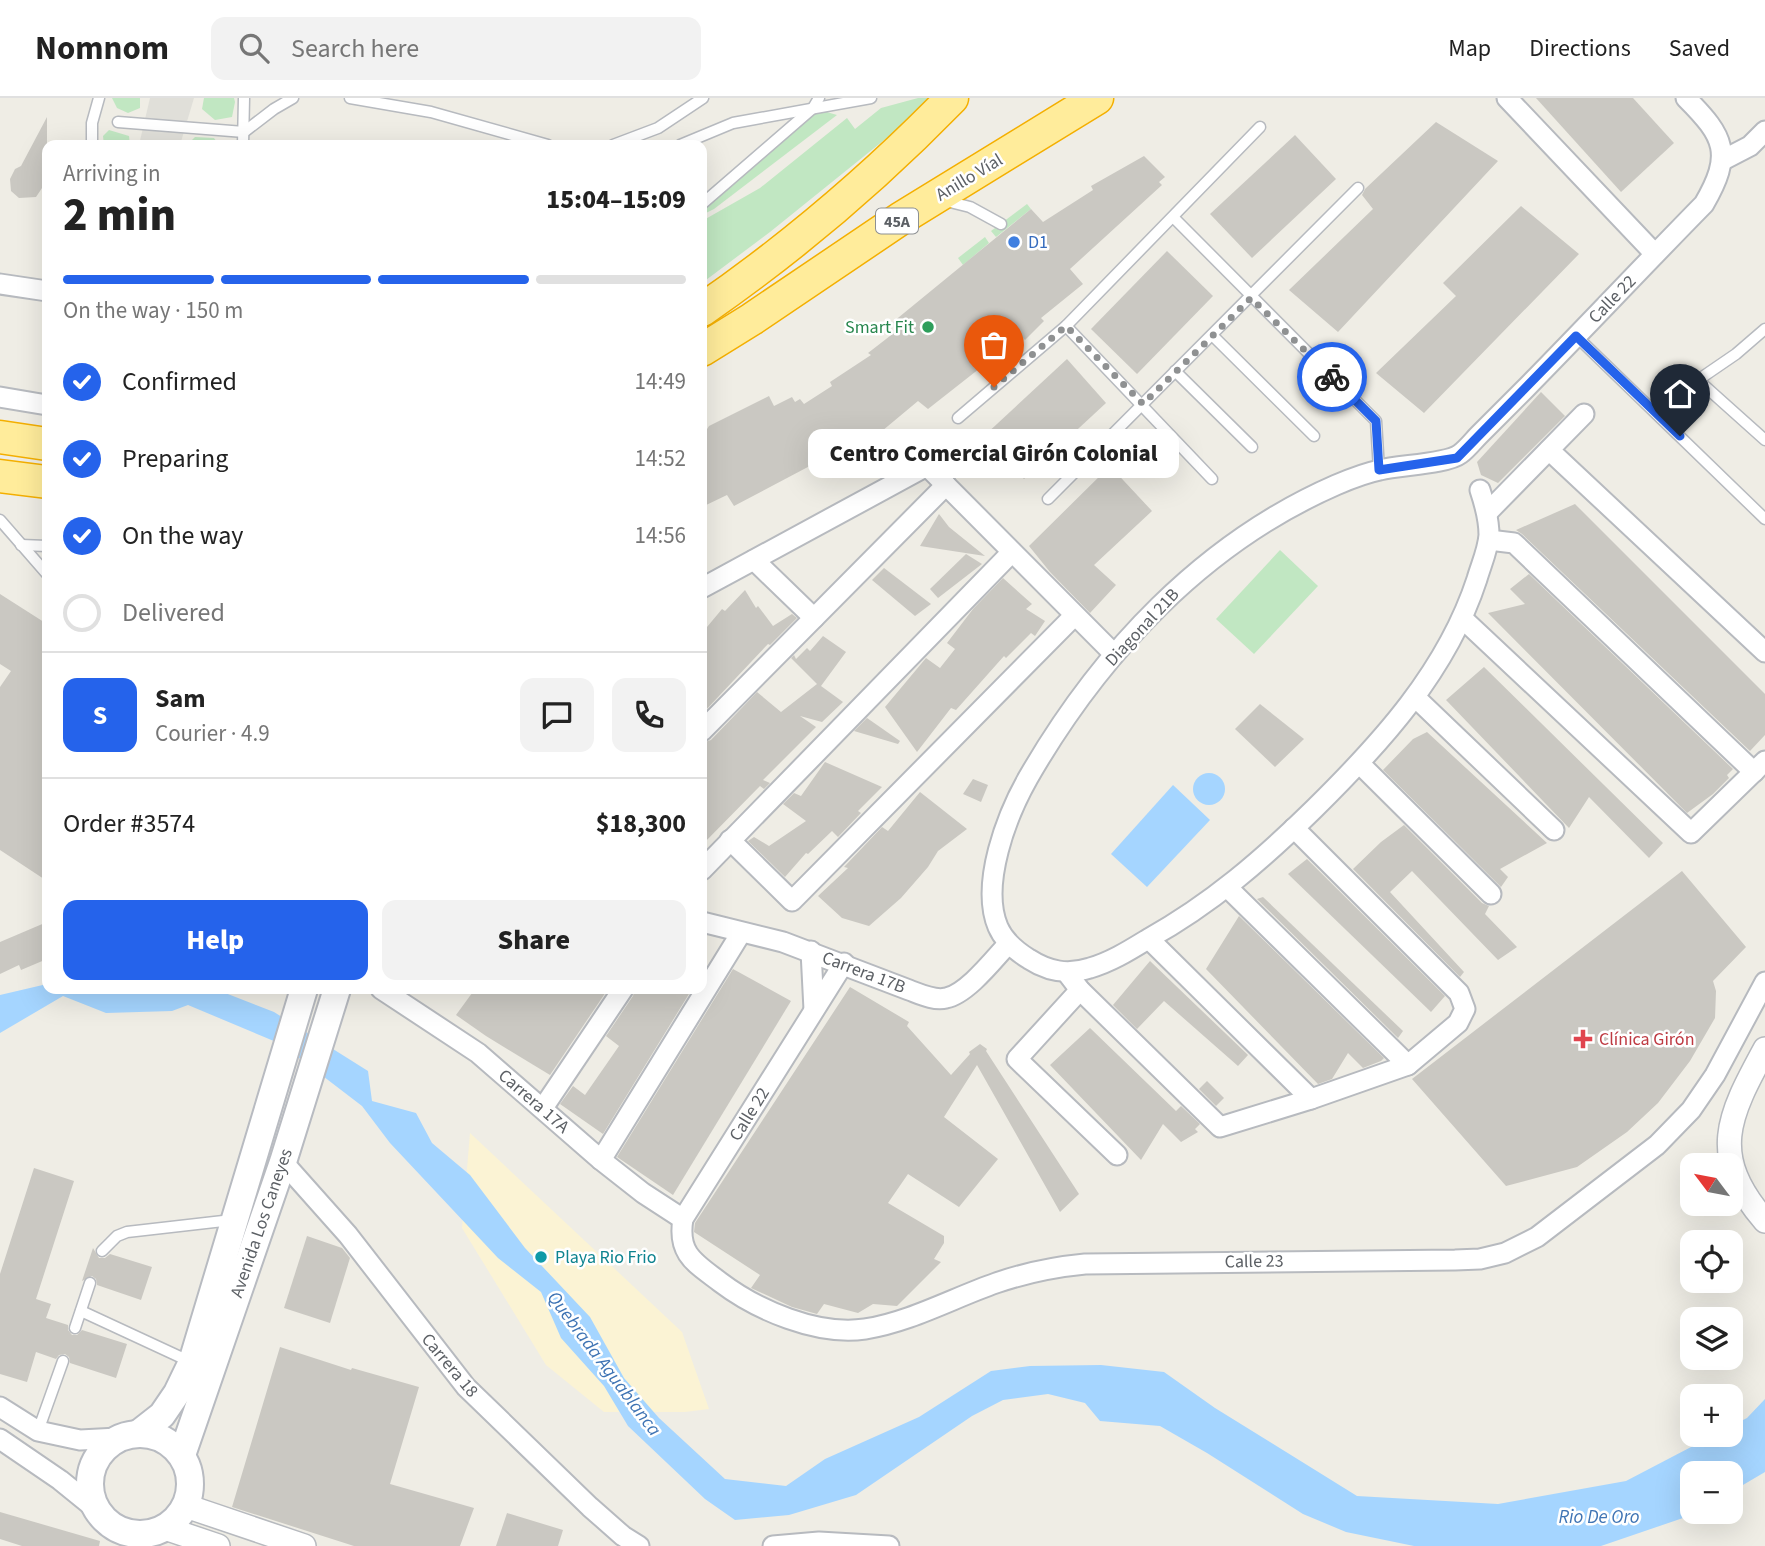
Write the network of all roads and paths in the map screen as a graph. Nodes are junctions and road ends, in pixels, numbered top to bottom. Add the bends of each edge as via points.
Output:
1 (99, 98) edge
2 (244, 98) edge
3 (293, 98) edge
4 (350, 98) edge
5 (704, 98) edge
6 (819, 98) edge
7 (871, 98) edge
8 (952, 98) edge
9 (963, 98) edge
10 (1062, 98) edge
11 (1097, 98) edge
12 (1507, 98) edge
13 (1686, 98) edge
14 (813, 108) junction
15 (118, 122) dead end
16 (925, 126) junction
17 (1260, 127) dead end
18 (1765, 131) edge
19 (244, 132) junction
20 (92, 140) edge
21 (243, 140) edge
22 (530, 140) edge
23 (627, 140) edge
24 (692, 140) edge
25 (1723, 160) junction
26 (966, 180) junction
27 (1358, 188) dead end
28 (707, 200) edge
29 (928, 202) junction
30 (1173, 218) junction
31 (1001, 224) dead end
32 (1655, 254) junction
33 (0, 284) edge
34 (42, 290) edge
35 (1251, 298) junction
36 (707, 307) edge
37 (1066, 326) junction
38 (1765, 329) edge
39 (1212, 335) junction
40 (1576, 336) junction
41 (707, 347) edge
42 (1175, 371) junction
43 (1698, 380) junction
44 (0, 397) edge
45 (42, 404) edge
46 (1143, 404) junction
47 (1584, 414) dead end
48 (958, 418) dead end
49 (1661, 418) junction
50 (1314, 436) dead end
51 (0, 437) edge
52 (1765, 440) edge
53 (42, 443) edge
54 (1252, 447) dead end
55 (1549, 450) junction
56 (1457, 458) joint
57 (1379, 470) junction
58 (0, 476) edge
59 (1212, 479) dead end
60 (42, 481) edge
61 (946, 485) junction
62 (1480, 490) dead end
63 (1048, 499) dead end
64 (1487, 513) junction
65 (1763, 513) edge
66 (0, 520) edge
67 (1489, 540) junction
68 (21, 545) junction
69 (42, 546) edge
70 (1012, 552) junction
71 (754, 560) junction
72 (42, 568) edge
73 (707, 585) edge
74 (1074, 616) junction
75 (814, 618) junction
76 (1463, 620) junction
77 (1765, 652) edge
78 (1114, 654) junction
79 (1415, 696) junction
80 (707, 726) edge
81 (1360, 764) junction
82 (1760, 766) edge
83 (1294, 828) junction
84 (1553, 831) dead end
85 (730, 840) junction
86 (707, 865) edge
87 (1228, 888) junction
88 (1491, 894) dead end
89 (707, 923) edge
90 (741, 933) junction
91 (1149, 939) junction
92 (1009, 944) junction
93 (811, 951) junction
94 (844, 963) junction
95 (1066, 973) junction
96 (1765, 982) edge
97 (707, 988) edge
98 (1080, 990) junction
99 (335, 994) edge
100 (389, 994) edge
101 (620, 994) edge
102 (703, 994) edge
103 (301, 997) edge
104 (814, 1010) junction
105 (1765, 1049) edge
106 (1408, 1065) junction
107 (1311, 1099) junction
108 (543, 1108) junction
109 (1117, 1156) dead end
110 (601, 1160) junction
111 (283, 1162) junction
112 (236, 1219) junction
113 (683, 1219) junction
114 (1763, 1219) edge
115 (102, 1251) dead end
116 (90, 1283) dead end
117 (81, 1311) junction
118 (75, 1328) dead end
119 (64, 1361) dead end
120 (192, 1362) junction
121 (0, 1408) edge
122 (38, 1431) junction
123 (129, 1435) junction
124 (0, 1439) edge
125 (182, 1455) junction
126 (186, 1506) junction
127 (97, 1510) junction
128 (159, 1535) edge
129 (120, 1538) edge
130 (626, 1543) edge
131 (218, 1546) edge
132 (304, 1546) edge
133 (773, 1546) edge
134 (889, 1546) edge

1 - 20 lane
2 - 19 lane
3 - 19 lane
4 - 22 lane via 431,112
5 - 23 lane via 658,128
6 - 14 lane
7 - 14 lane
8 - 16 highway
9 - 16 highway
10 - 26 highway
11 - 26 highway, Anillo Víal / 45A
12 - 32 street
13 - 25 street via 1709,121
14 - 24 lane via 733,123
14 - 28 lane
15 - 19 lane
16 - 36 highway via 841,205
17 - 30 lane
18 - 25 street via 1750,146
19 - 21 lane
25 - 32 street, Calle 22 via 1704,204
26 - 29 highway, Anillo Víal / 45A
27 - 35 lane
29 - 31 lane via 944,200 970,207
29 - 41 highway, Anillo Víal / 45A
30 - 35 lane
30 - 37 lane
32 - 40 street, Calle 22
33 - 34 street
35 - 39 lane
35 - 57 lane via 1376,421
37 - 46 lane
37 - 48 lane
38 - 43 lane
39 - 42 lane
39 - 50 lane
40 - 49 lane
40 - 56 street, Calle 22
42 - 46 lane
42 - 54 lane
43 - 49 lane
43 - 52 lane
44 - 45 street
46 - 59 lane
46 - 63 lane
47 - 55 street
49 - 65 lane
51 - 53 highway
55 - 64 street
55 - 77 street
56 - 57 street, Diagonal 21B
57 - 78 street, Diagonal 21B via 1280,513 1236,542 1153,610
58 - 60 highway
61 - 70 street
61 - 71 street via 927,466
61 - 75 street
62 - 64 street
64 - 67 street
66 - 68 lane
67 - 76 street
67 - 82 street via 1514,543
68 - 69 lane
68 - 72 lane
70 - 74 street
70 - 85 street
71 - 73 street
71 - 75 street
74 - 78 street
74 - 85 street via 792,901
75 - 80 street
76 - 79 street
76 - 82 street via 1691,832
78 - 92 street, Diagonal 21B via 1045,748 1010,815 997,857 992,902 997,926
79 - 81 street
79 - 84 street
81 - 83 street
81 - 88 street
83 - 87 street
83 - 106 street via 1459,993 1465,1009 1458,1023
85 - 86 street
87 - 91 street
87 - 106 street
89 - 90 street, Carrera 17B
90 - 93 street, Carrera 17B
90 - 97 street
91 - 95 street via 1109,961
91 - 107 street
92 - 94 street, Carrera 17B via 964,989 947,998 919,994
92 - 95 street via 1033,962
93 - 94 street, Carrera 17B
93 - 104 street
94 - 104 street, Calle 22
95 - 98 street
96 - 113 street, Calle 23 via 1715,1075 1691,1110 1657,1146 1537,1237 1492,1256 1085,1264 1042,1269 998,1282 896,1321 863,1329 834,1329 798,1322 726,1287 693,1262 683,1247
98 - 107 street via 1220,1127
98 - 109 street via 1017,1059
99 - 111 main road, Avenida Los Caneyes
100 - 108 street, Carrera 17A via 478,1053
101 - 108 street
102 - 110 street
103 - 112 main road, Avenida Los Caneyes
104 - 113 street, Calle 22
105 - 114 street via 1741,1092 1728,1142 1741,1188
106 - 107 street
108 - 110 street, Carrera 17A
110 - 113 street, Carrera 17A
111 - 125 main road, Avenida Los Caneyes
111 - 130 street, Carrera 18 via 348,1235 466,1387
112 - 115 lane via 127,1233
112 - 120 main road, Avenida Los Caneyes
116 - 117 lane
117 - 118 lane
117 - 120 lane
119 - 122 lane
120 - 123 main road, Avenida Los Caneyes via 162,1415
121 - 122 street
122 - 123 street via 80,1440
123 - 125 main road via 163,1439
123 - 127 main road via 102,1451 91,1469 91,1497
124 - 127 street
125 - 126 main road via 189,1471
126 - 128 main road
126 - 132 street
127 - 129 main road
128 - 129 main road
128 - 131 street
133 - 134 street via 819,1542

